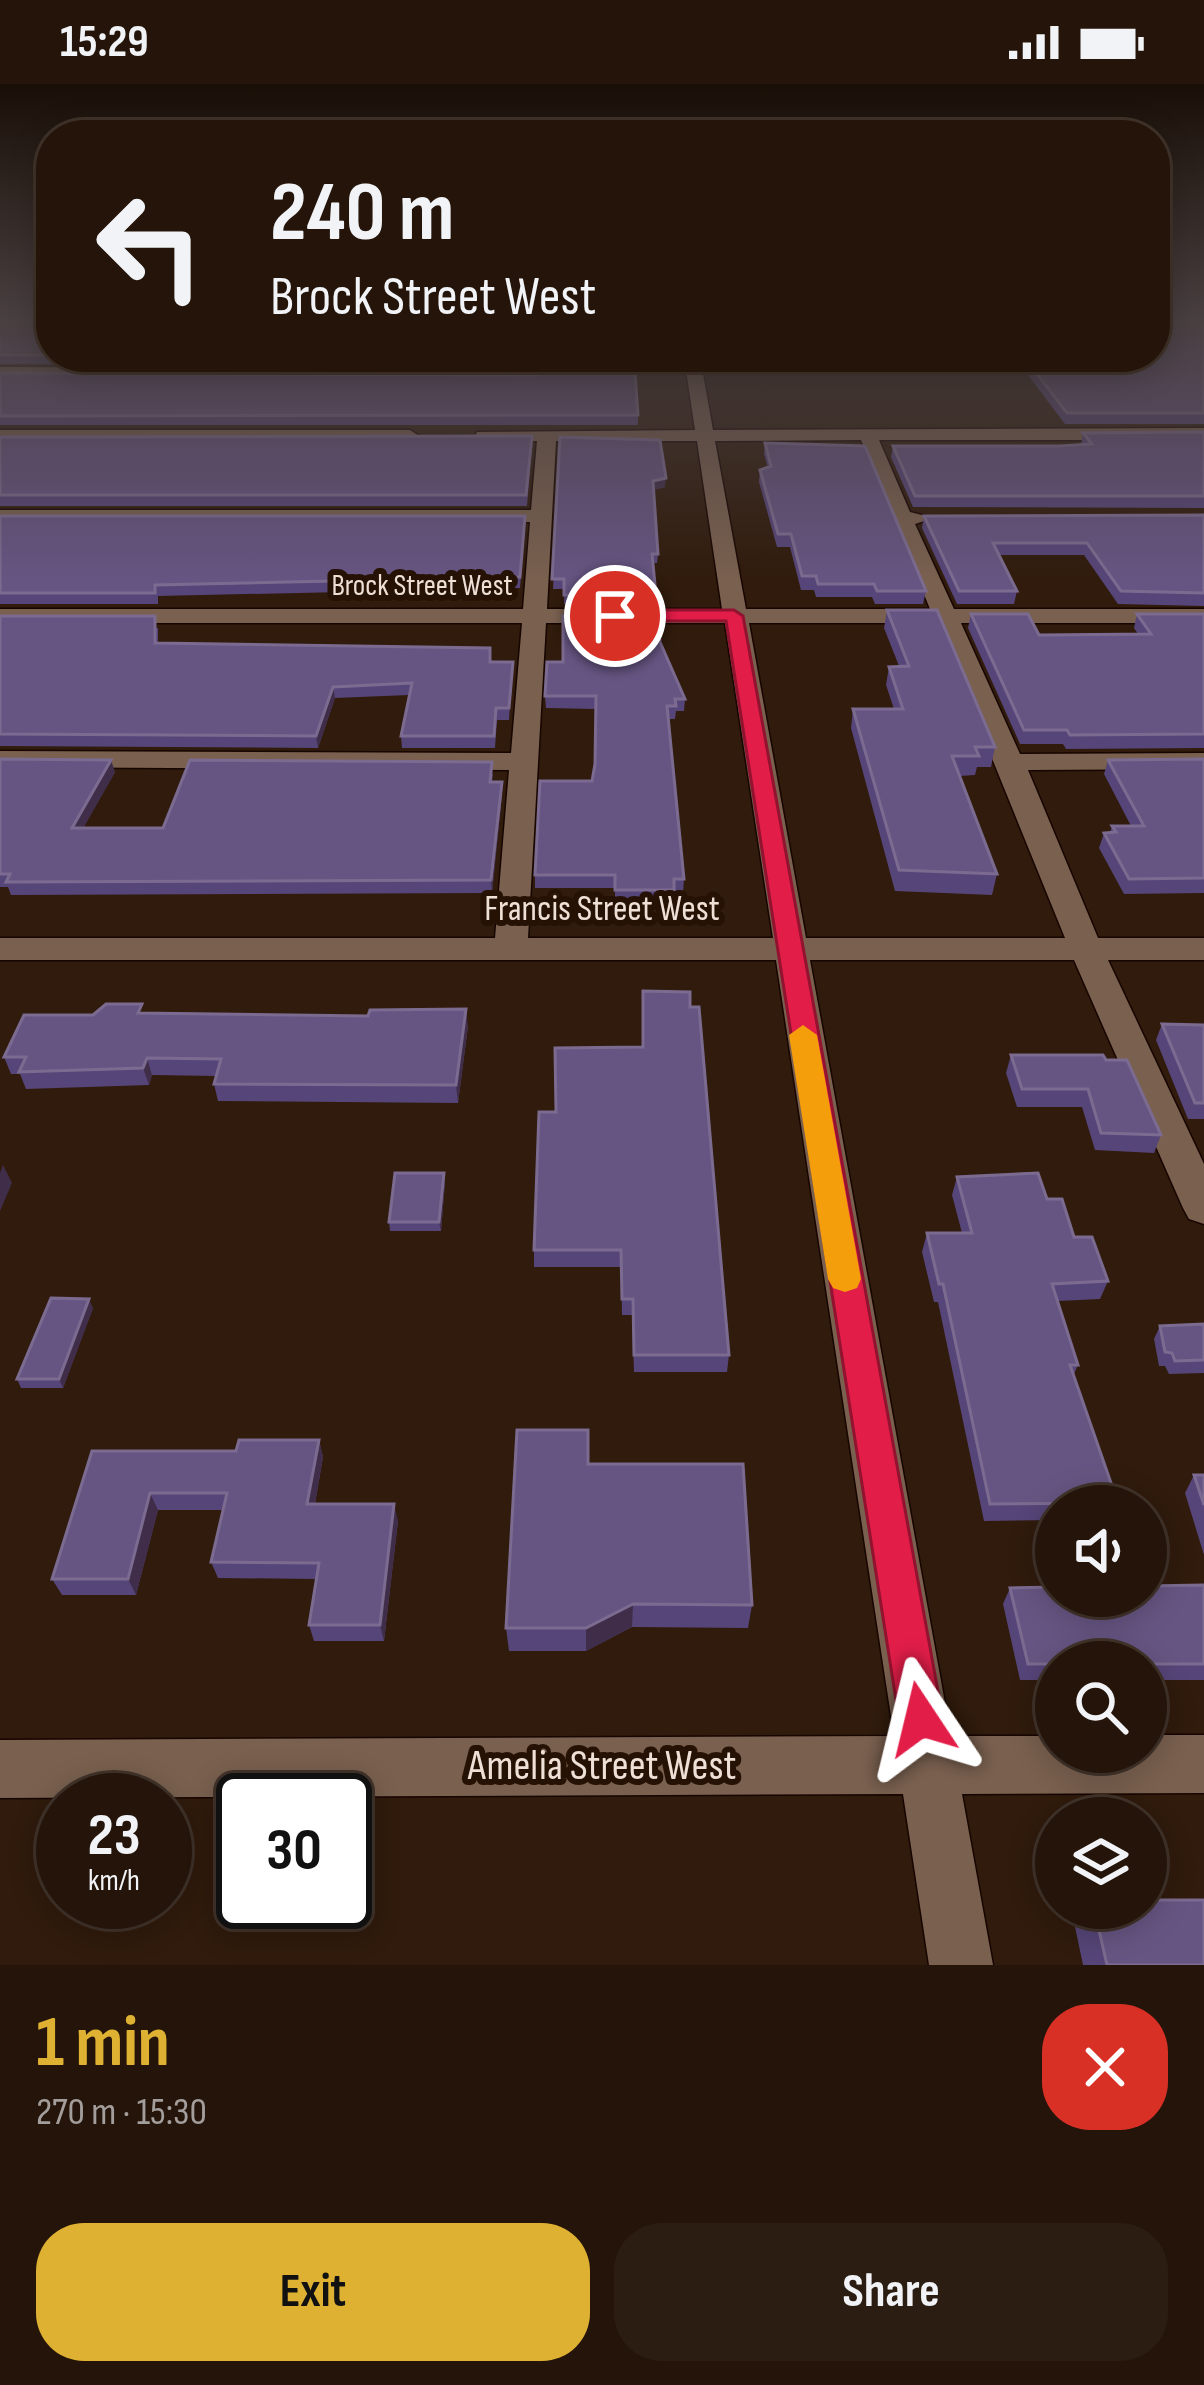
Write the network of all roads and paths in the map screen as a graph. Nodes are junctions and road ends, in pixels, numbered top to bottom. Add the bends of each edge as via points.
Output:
1 (701, 405) edge
2 (1204, 434) edge
3 (706, 435) junction
4 (868, 435) junction
5 (0, 436) edge
6 (429, 436) edge
7 (462, 436) edge
8 (547, 436) junction
9 (0, 515) edge
10 (539, 516) junction
11 (902, 518) junction
12 (949, 518) edge
13 (0, 616) edge
14 (536, 616) junction
15 (734, 616) junction
16 (944, 616) junction
17 (1204, 616) edge
18 (0, 759) edge
19 (1204, 761) edge
20 (524, 762) junction
21 (1010, 762) junction
22 (511, 948) junction
23 (0, 949) edge
24 (788, 949) junction
25 (1086, 949) junction
26 (1204, 949) edge
27 (1204, 1208) edge
28 (929, 1764) junction
29 (1204, 1764) edge
30 (0, 1769) edge
31 (961, 1965) edge

1 - 3 street
2 - 4 street
3 - 4 street
3 - 8 street
3 - 15 street
4 - 11 street
5 - 6 street
7 - 8 street
8 - 10 street
9 - 10 street
10 - 14 street
11 - 12 street
11 - 16 street
13 - 14 street, Brock Street West
14 - 15 street, Brock Street West
14 - 20 street
15 - 16 street, Brock Street West
15 - 24 street
16 - 17 street, Brock Street West
16 - 21 street
18 - 20 street
19 - 21 street
20 - 22 street
21 - 25 street
22 - 23 street, Francis Street West
22 - 24 street, Francis Street West
24 - 25 street, Francis Street West
24 - 28 street
25 - 26 street, Francis Street West
25 - 27 street
28 - 29 street, Amelia Street West
28 - 30 street, Amelia Street West
28 - 31 street

